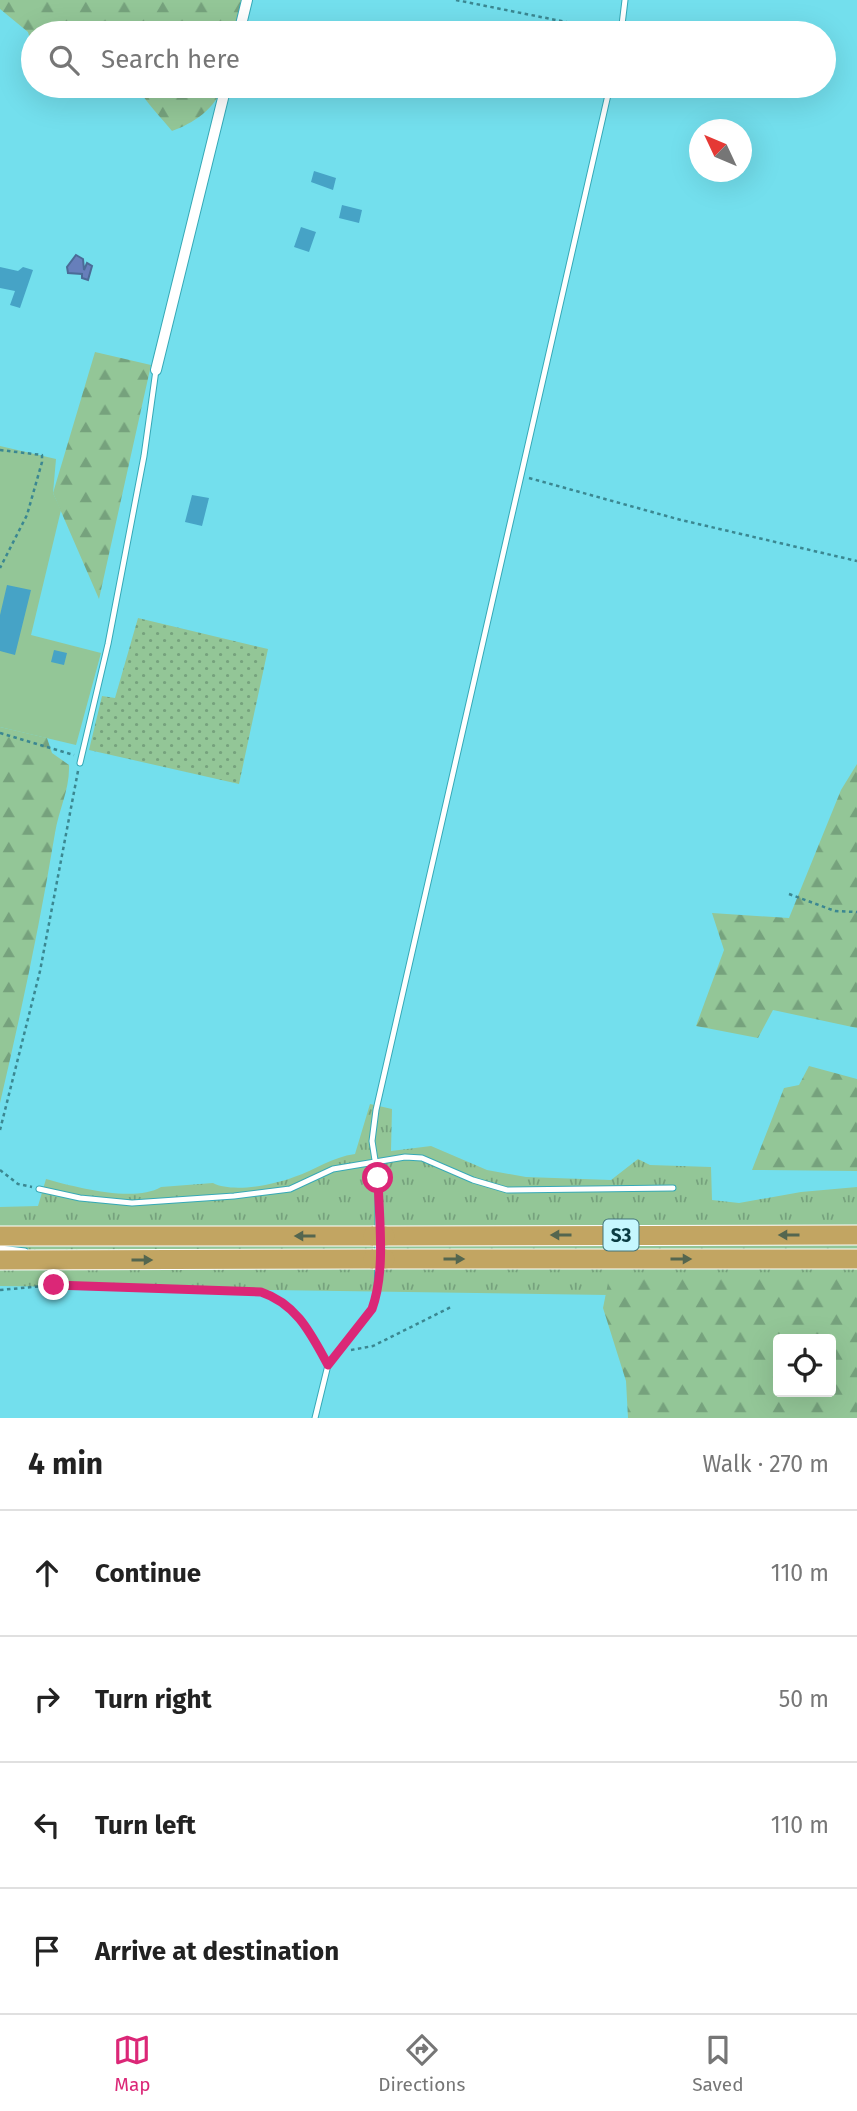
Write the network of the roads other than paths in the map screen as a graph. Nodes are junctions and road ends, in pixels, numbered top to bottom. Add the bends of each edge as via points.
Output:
1 (247, 0) edge
2 (625, 0) edge
3 (242, 21) edge
4 (622, 21) edge
5 (223, 98) edge
6 (607, 98) edge
7 (156, 370) joint
8 (80, 760) road end
9 (375, 1160) junction
10 (673, 1188) dead end
11 (39, 1189) road end
12 (857, 1235) edge
13 (0, 1236) edge
14 (103, 1236) junction
15 (0, 1248) edge
16 (857, 1259) edge
17 (0, 1260) edge
18 (105, 1260) junction
19 (315, 1418) edge

1 - 3 street
2 - 4 lane
5 - 7 street
6 - 9 lane via 376,1110
7 - 8 lane via 108,645
9 - 10 lane via 422,1158 472,1180 507,1189
9 - 11 lane via 333,1169 290,1189 233,1196 132,1203
9 - 19 lane via 377,1291 372,1309 328,1365
12 -> 14 highway, S3
13 - 14 highway, S3
14 - 15 lane
15 - 18 lane
18 -> 16 highway, S3
17 - 18 highway, S3

